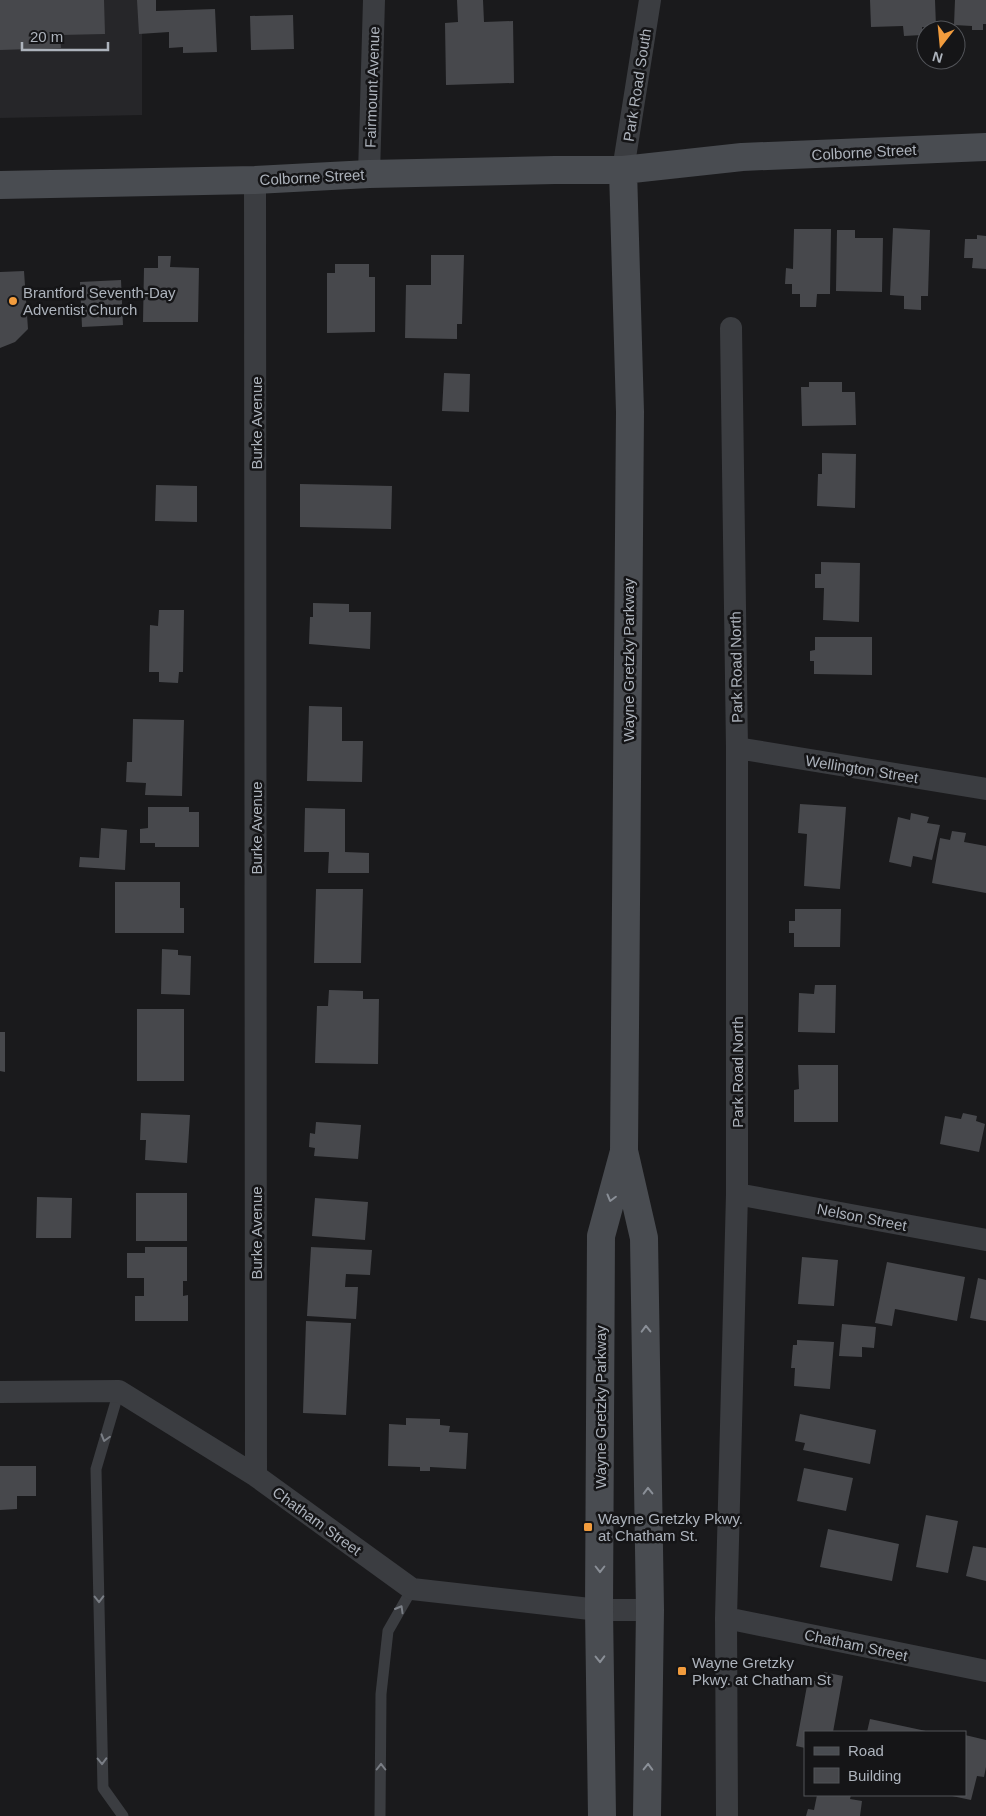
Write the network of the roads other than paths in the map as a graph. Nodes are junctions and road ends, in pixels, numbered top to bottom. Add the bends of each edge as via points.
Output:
1 (374, 0) edge
2 (650, 0) edge
3 (986, 147) edge
4 (623, 170) junction
5 (369, 174) junction
6 (255, 180) junction
7 (0, 185) edge
8 (731, 328) dead end
9 (737, 748) junction
10 (986, 789) edge
11 (624, 1151) junction
12 (737, 1194) junction
13 (986, 1240) edge
14 (119, 1391) junction
15 (0, 1392) edge
16 (256, 1476) junction
17 (412, 1589) junction
18 (599, 1610) junction
19 (650, 1610) junction
20 (726, 1618) junction
21 (986, 1671) edge
22 (123, 1816) edge
23 (380, 1816) edge
24 (602, 1816) edge
25 (647, 1816) edge
26 (727, 1816) edge

1 - 5 street, Fairmount Avenue
2 - 4 street, Park Road South
3 - 4 main road, Colborne Street via 742,157
4 - 5 main road, Colborne Street
4 - 11 main road, Wayne Gretzky Parkway via 630,412
5 - 6 main road, Colborne Street
6 - 7 main road, Colborne Street
6 - 16 street, Burke Avenue
8 - 9 street, Park Road North
9 - 10 street, Wellington Street
9 - 12 street, Park Road North
11 -> 18 main road, Wayne Gretzky Parkway via 601,1236
19 -> 11 main road, Wayne Gretzky Parkway via 644,1238
12 - 13 street, Nelson Street
12 - 20 street, Park Road North
14 - 15 street
14 - 16 street, Chatham Street
14 -> 22 lane via 96,1470 103,1788
16 - 17 street, Chatham Street
17 - 18 street, Chatham Street
23 -> 17 lane via 382,1694 388,1631
18 - 19 street, Chatham Street
18 -> 24 main road, Wayne Gretzky Parkway
25 -> 19 main road, Wayne Gretzky Parkway
20 - 21 street, Chatham Street
20 - 26 street, Park Road North

